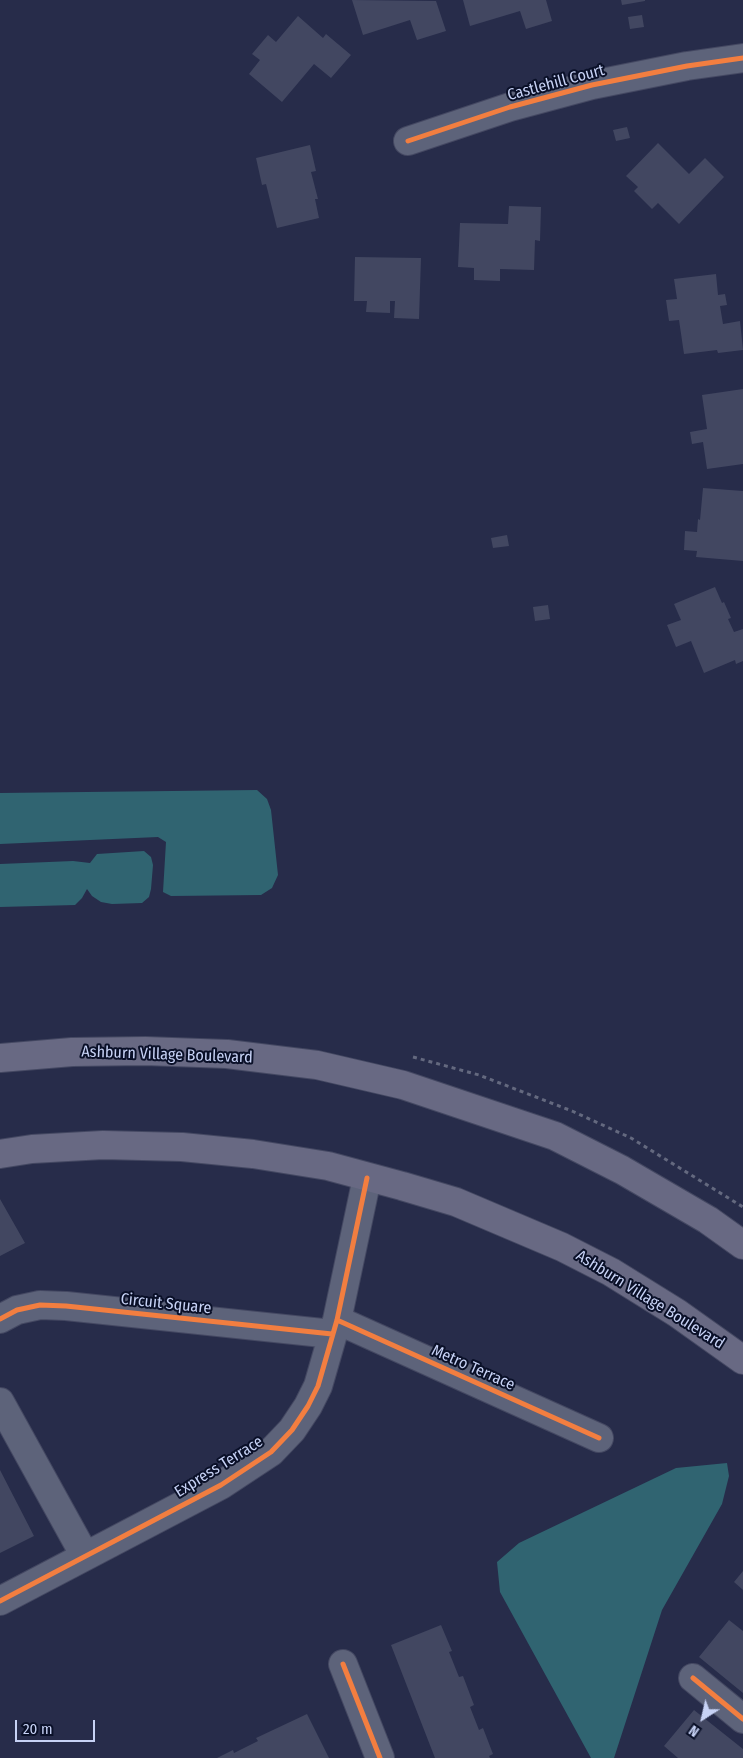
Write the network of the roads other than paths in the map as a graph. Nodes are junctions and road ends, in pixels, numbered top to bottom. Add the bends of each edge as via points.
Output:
1 (743, 58) edge
2 (408, 141) dead end
3 (0, 1058) edge
4 (0, 1154) edge
5 (367, 1178) junction
6 (743, 1245) edge
7 (0, 1319) edge
8 (335, 1327) junction
9 (743, 1360) edge
10 (0, 1402) edge
11 (599, 1438) dead end
12 (85, 1556) junction
13 (0, 1601) edge
14 (343, 1664) dead end
15 (693, 1678) dead end
16 (743, 1719) edge
17 (380, 1758) edge

1 - 2 street, Castlehill Court via 592,85 510,107
3 - 6 main road, Ashburn Village Boulevard via 145,1050 226,1054 317,1065 403,1085 556,1136 708,1220
4 - 5 main road, Ashburn Village Boulevard via 32,1149 103,1146 182,1147 328,1166
5 - 8 street, Express Terrace
5 - 9 main road, Ashburn Village Boulevard via 456,1202 562,1247 611,1272 677,1313
7 - 8 street, Circuit Square via 17,1310 40,1305
8 - 11 street, Metro Terrace
8 - 12 street, Express Terrace via 318,1386 308,1406 292,1430 271,1452 221,1485
10 - 12 street
12 - 13 street, Express Terrace
14 - 17 street
15 - 16 street

